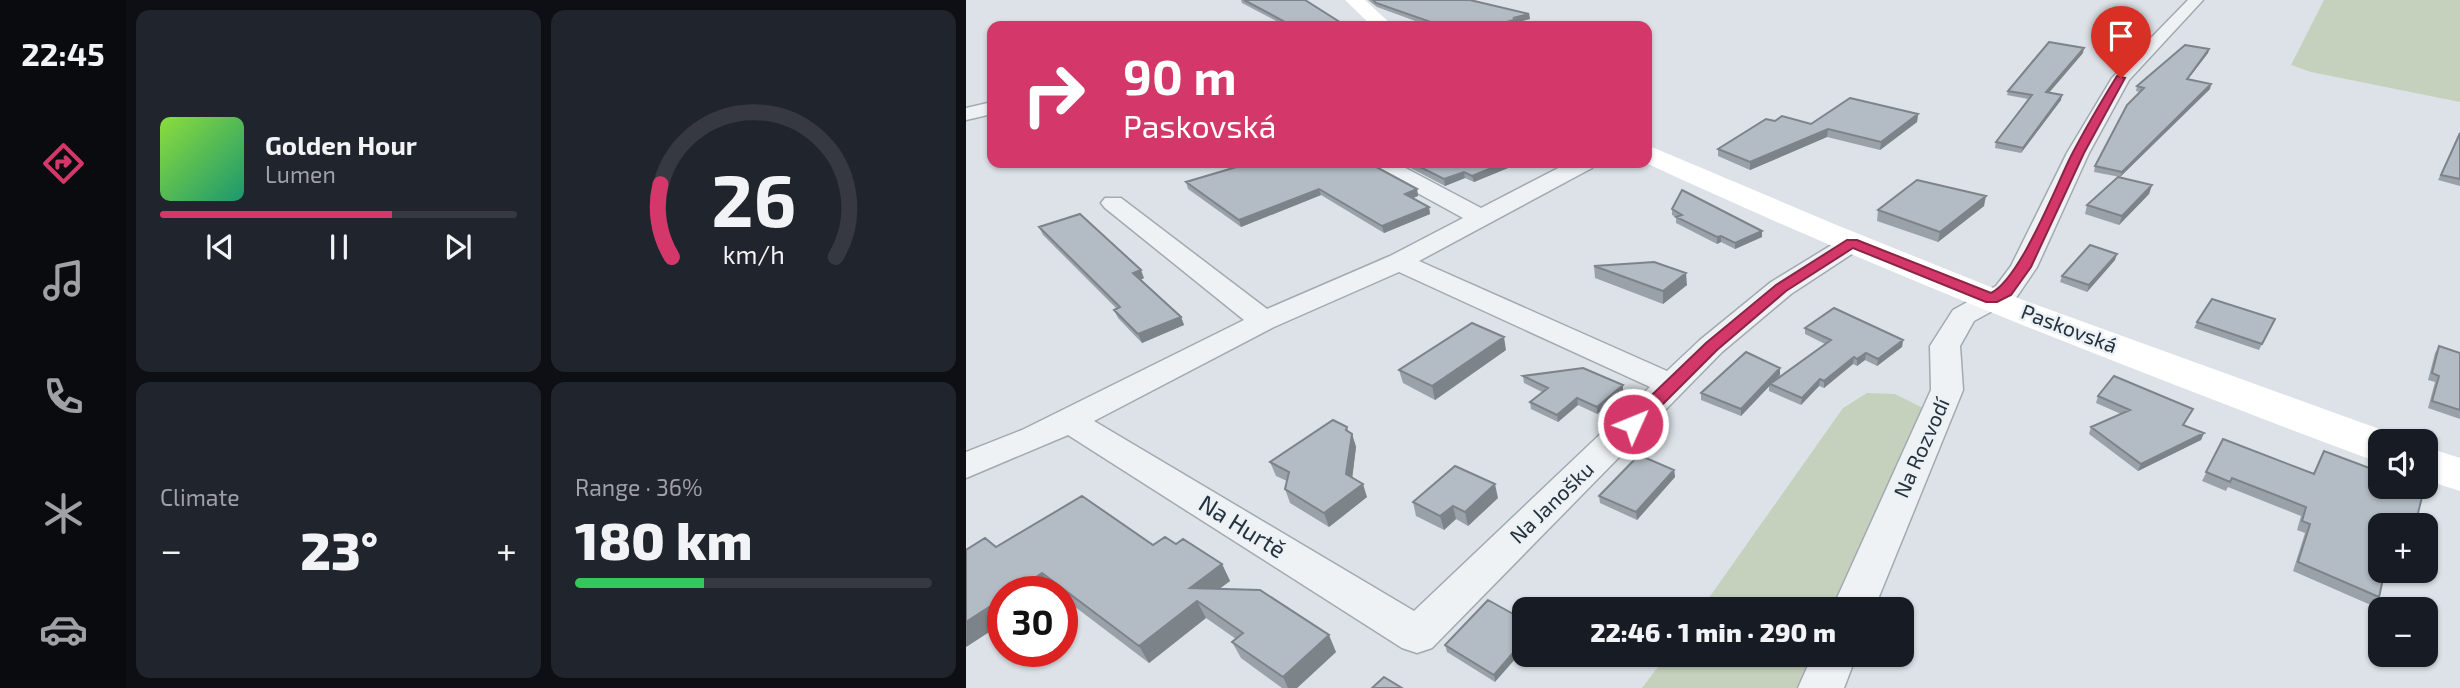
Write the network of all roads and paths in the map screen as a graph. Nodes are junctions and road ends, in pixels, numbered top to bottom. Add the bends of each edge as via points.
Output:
1 (1354, 0) edge
2 (2196, 0) edge
3 (1375, 21) edge
4 (987, 109) edge
5 (966, 114) edge
6 (1652, 155) edge
7 (1389, 168) edge
8 (1575, 168) edge
9 (1113, 203) dead end
10 (1481, 218) junction
11 (1852, 243) junction
12 (1398, 262) junction
13 (1991, 299) junction
14 (1264, 321) junction
15 (1672, 385) junction
16 (1068, 420) junction
17 (2368, 441) edge
18 (966, 466) edge
19 (2438, 467) edge
20 (2460, 475) edge
21 (1858, 597) edge
22 (1416, 635) joint
23 (1830, 667) edge
24 (1821, 688) edge

1 - 3 street
2 - 13 street, Na Rozvodí via 2121,78 2078,153 2024,267 2006,292
4 - 5 street
6 - 11 street, Paskovská
7 - 10 street
8 - 10 street
9 - 14 street
10 - 12 street
11 - 13 street, Paskovská
11 - 15 street, Na Janošku via 1781,288
12 - 14 street
12 - 15 street
13 - 17 street, Paskovská
13 - 21 street, Na Rozvodí via 1963,316 1945,346 1947,390
14 - 16 street
15 - 22 street, Na Janošku
16 - 18 street
16 - 22 street, Na Hurtě
19 - 20 street
23 - 24 street

